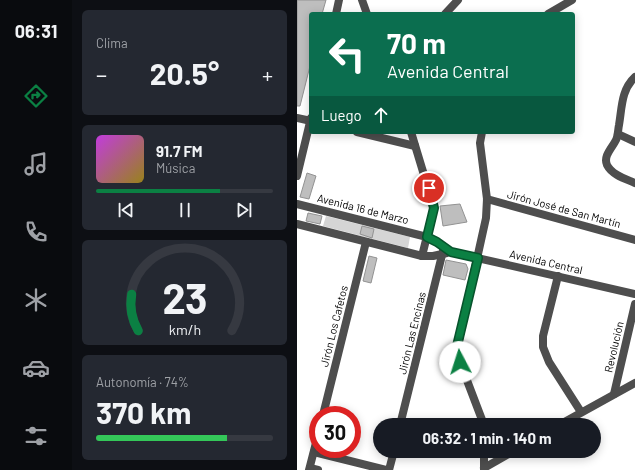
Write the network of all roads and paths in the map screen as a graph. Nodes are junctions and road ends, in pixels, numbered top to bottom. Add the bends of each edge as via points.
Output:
1 (339, 0) edge
2 (362, 0) edge
3 (458, 0) edge
4 (572, 0) edge
5 (336, 12) edge
6 (366, 12) edge
7 (447, 12) edge
8 (551, 12) edge
9 (635, 77) edge
10 (297, 118) edge
11 (309, 120) edge
12 (309, 128) edge
13 (365, 134) edge
14 (412, 134) edge
15 (482, 134) edge
16 (618, 134) junction
17 (635, 142) edge
18 (415, 146) junction
19 (297, 176) edge
20 (635, 184) edge
21 (487, 199) junction
22 (297, 204) edge
23 (297, 224) edge
24 (427, 237) junction
25 (635, 240) edge
26 (366, 242) junction
27 (446, 251) junction
28 (422, 256) junction
29 (478, 258) junction
30 (558, 276) junction
31 (635, 294) edge
32 (635, 304) edge
33 (635, 383) edge
34 (614, 394) junction
35 (325, 406) edge
36 (581, 412) junction
37 (402, 418) edge
38 (481, 418) edge
39 (571, 418) edge
40 (313, 458) edge
41 (339, 458) edge
42 (392, 458) edge
43 (484, 458) edge
44 (502, 458) edge
45 (312, 469) edge
46 (484, 469) edge
47 (388, 470) edge

1 - 5 street
2 - 6 street
3 - 7 street
4 - 8 street
9 - 16 street via 624,94
10 - 11 street
12 - 19 street
13 - 18 street
14 - 18 street
15 - 21 street via 480,143
16 - 17 street
16 - 20 street via 607,154 607,165 615,173
18 - 24 street via 434,208
21 - 25 street, Jirón José de San Martín
21 - 29 street
22 - 24 street, Avenida 16 de Marzo
23 - 26 street
24 - 27 street, Avenida 16 de Marzo
24 - 28 street
26 - 28 street
26 - 35 street, Jirón Los Cafetos
27 - 28 street via 433,256
27 - 29 street, Avenida Central
27 - 37 street, Jirón Las Encinas
29 - 30 street, Avenida Central
29 - 38 street via 457,349
30 - 31 street, Avenida Central
30 - 36 street via 543,336 543,347 549,362
32 - 34 street, Revolución
33 - 34 street
34 - 36 street
36 - 39 street
40 - 45 street
41 - 47 street
42 - 47 street
43 - 46 street
44 - 46 street

